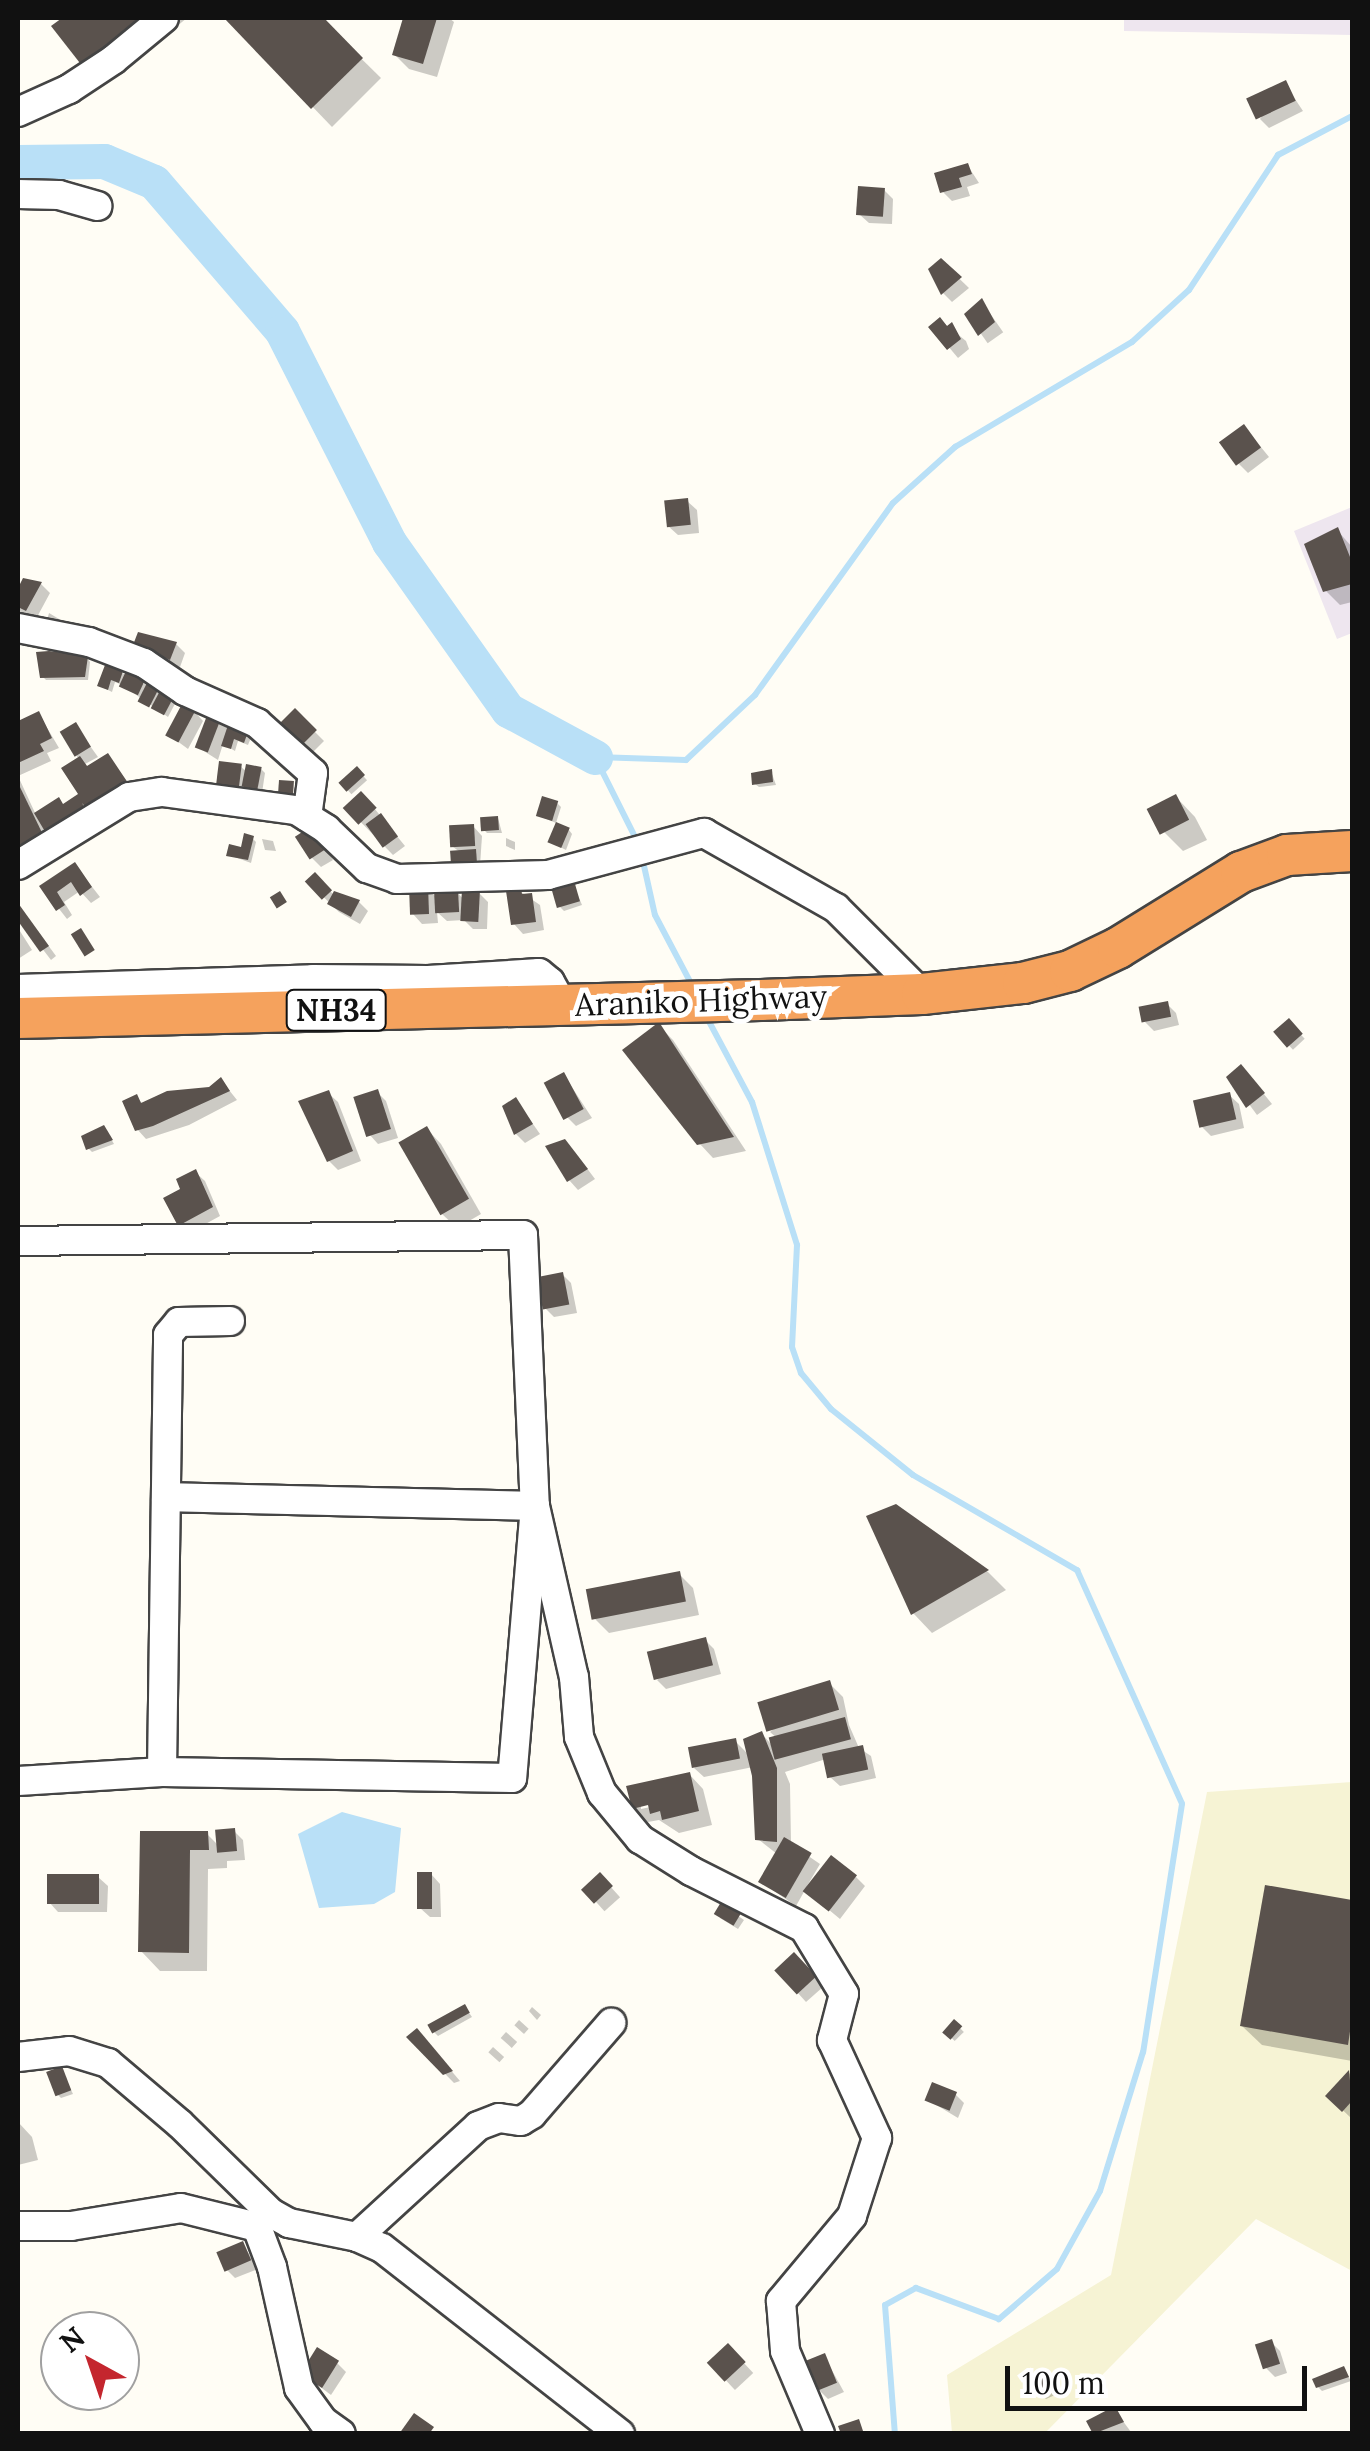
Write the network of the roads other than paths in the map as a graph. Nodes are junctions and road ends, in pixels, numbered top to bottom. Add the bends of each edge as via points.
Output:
1 (164, 18) edge
2 (18, 112) edge
3 (18, 194) edge
4 (97, 206) dead end
5 (18, 628) edge
6 (307, 817) junction
7 (1352, 850) edge
8 (18, 864) edge
9 (18, 989) edge
10 (922, 994) junction
11 (562, 1004) junction
12 (18, 1018) edge
13 (18, 1241) edge
14 (230, 1322) dead end
15 (166, 1497) junction
16 (536, 1506) junction
17 (162, 1772) junction
18 (18, 1781) edge
19 (612, 2022) dead end
20 (18, 2057) edge
21 (264, 2220) junction
22 (18, 2226) edge
23 (357, 2237) junction
24 (341, 2434) edge
25 (620, 2434) edge
26 (820, 2434) edge

1 - 2 street via 69,89
3 - 4 street via 58,194
5 - 6 street via 90,642 144,663 257,723 313,773
6 - 8 street via 296,810 162,792 129,797
6 - 10 street via 367,868 397,879 548,875 704,834 836,908
7 - 10 highway, Araniko Highway / NH34 via 1286,855 1242,872 1070,971
9 - 11 street via 539,973
10 - 11 highway, Araniko Highway / NH34
11 - 12 highway, Araniko Highway / NH34
13 - 16 street via 523,1235
14 - 15 street via 179,1322 168,1335
15 - 16 street
15 - 17 street
16 - 17 street via 512,1778
16 - 26 street via 574,1677 579,1737 602,1793 640,1839 804,1928 844,1994 832,2040 877,2138 852,2216 781,2301 785,2351
17 - 18 street
19 - 23 street via 532,2114 478,2126
20 - 21 street via 69,2051 108,2063 180,2124
21 - 22 street via 182,2208 71,2226
21 - 23 street
21 - 24 street via 299,2388
23 - 25 street via 406,2264

